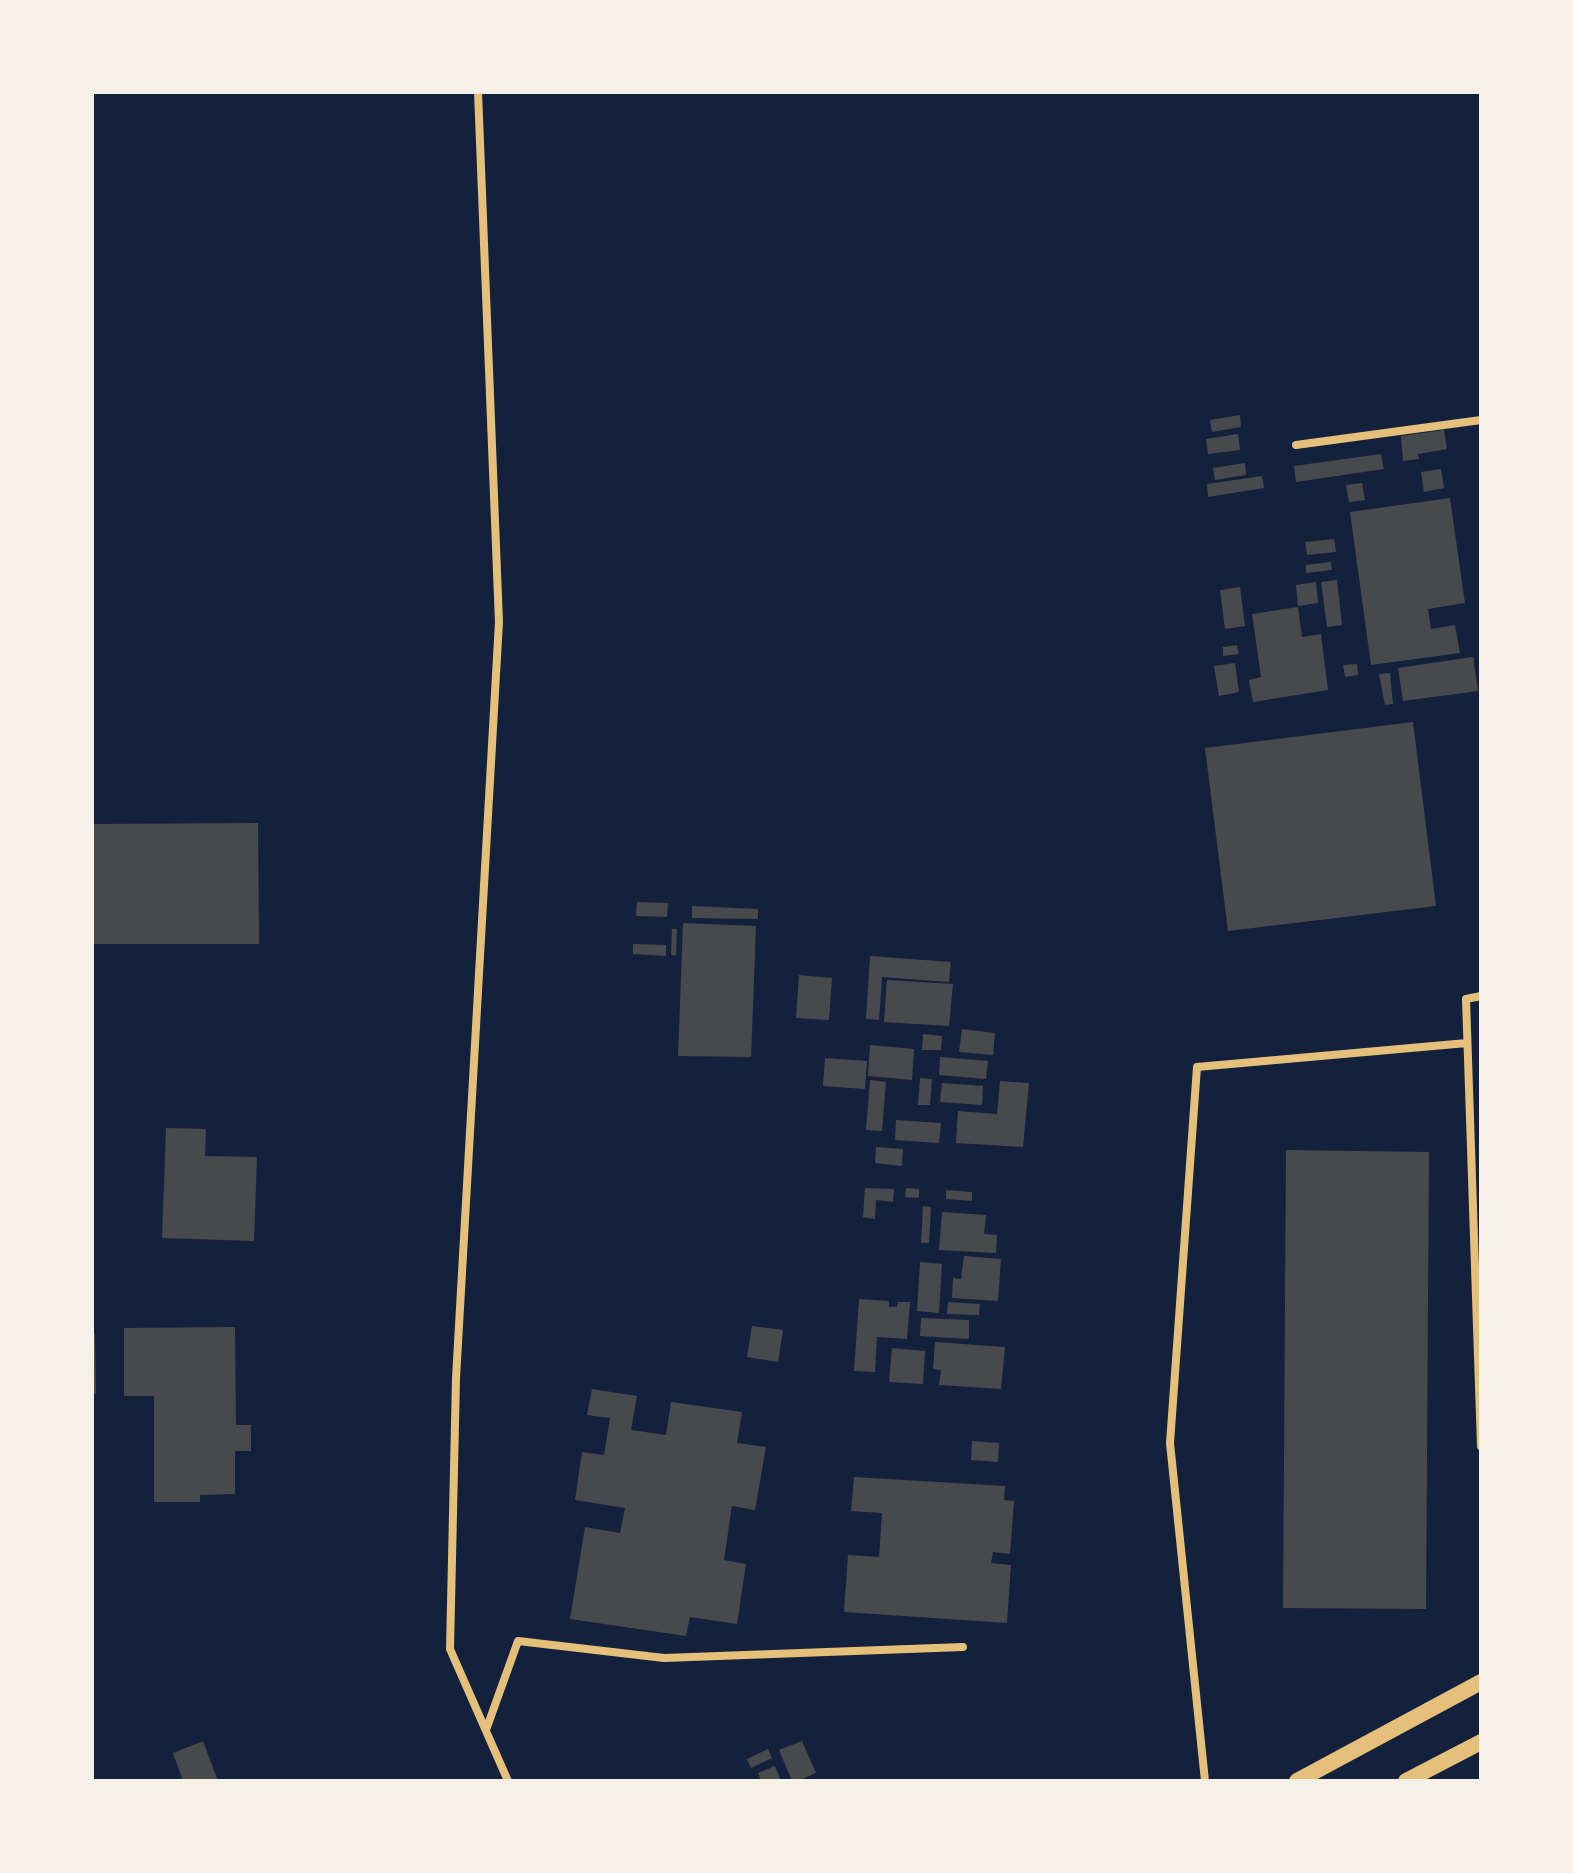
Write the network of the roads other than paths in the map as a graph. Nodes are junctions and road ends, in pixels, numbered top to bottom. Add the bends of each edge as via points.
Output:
1 (478, 92) edge
2 (1481, 420) edge
3 (1296, 445) dead end
4 (1481, 996) edge
5 (1467, 1043) junction
6 (1481, 1446) edge
7 (963, 1647) dead end
8 (1481, 1682) edge
9 (486, 1731) junction
10 (1481, 1742) edge
11 (508, 1781) edge
12 (1205, 1781) edge
13 (1297, 1781) edge
14 (1406, 1781) edge

1 - 9 street via 499,622 456,1378 450,1649
2 - 3 street
4 - 5 street via 1466,999
5 - 6 street
5 - 12 street via 1197,1067 1170,1443
7 - 9 street via 664,1658 518,1641
8 - 13 main road
9 - 11 street
10 - 14 main road

